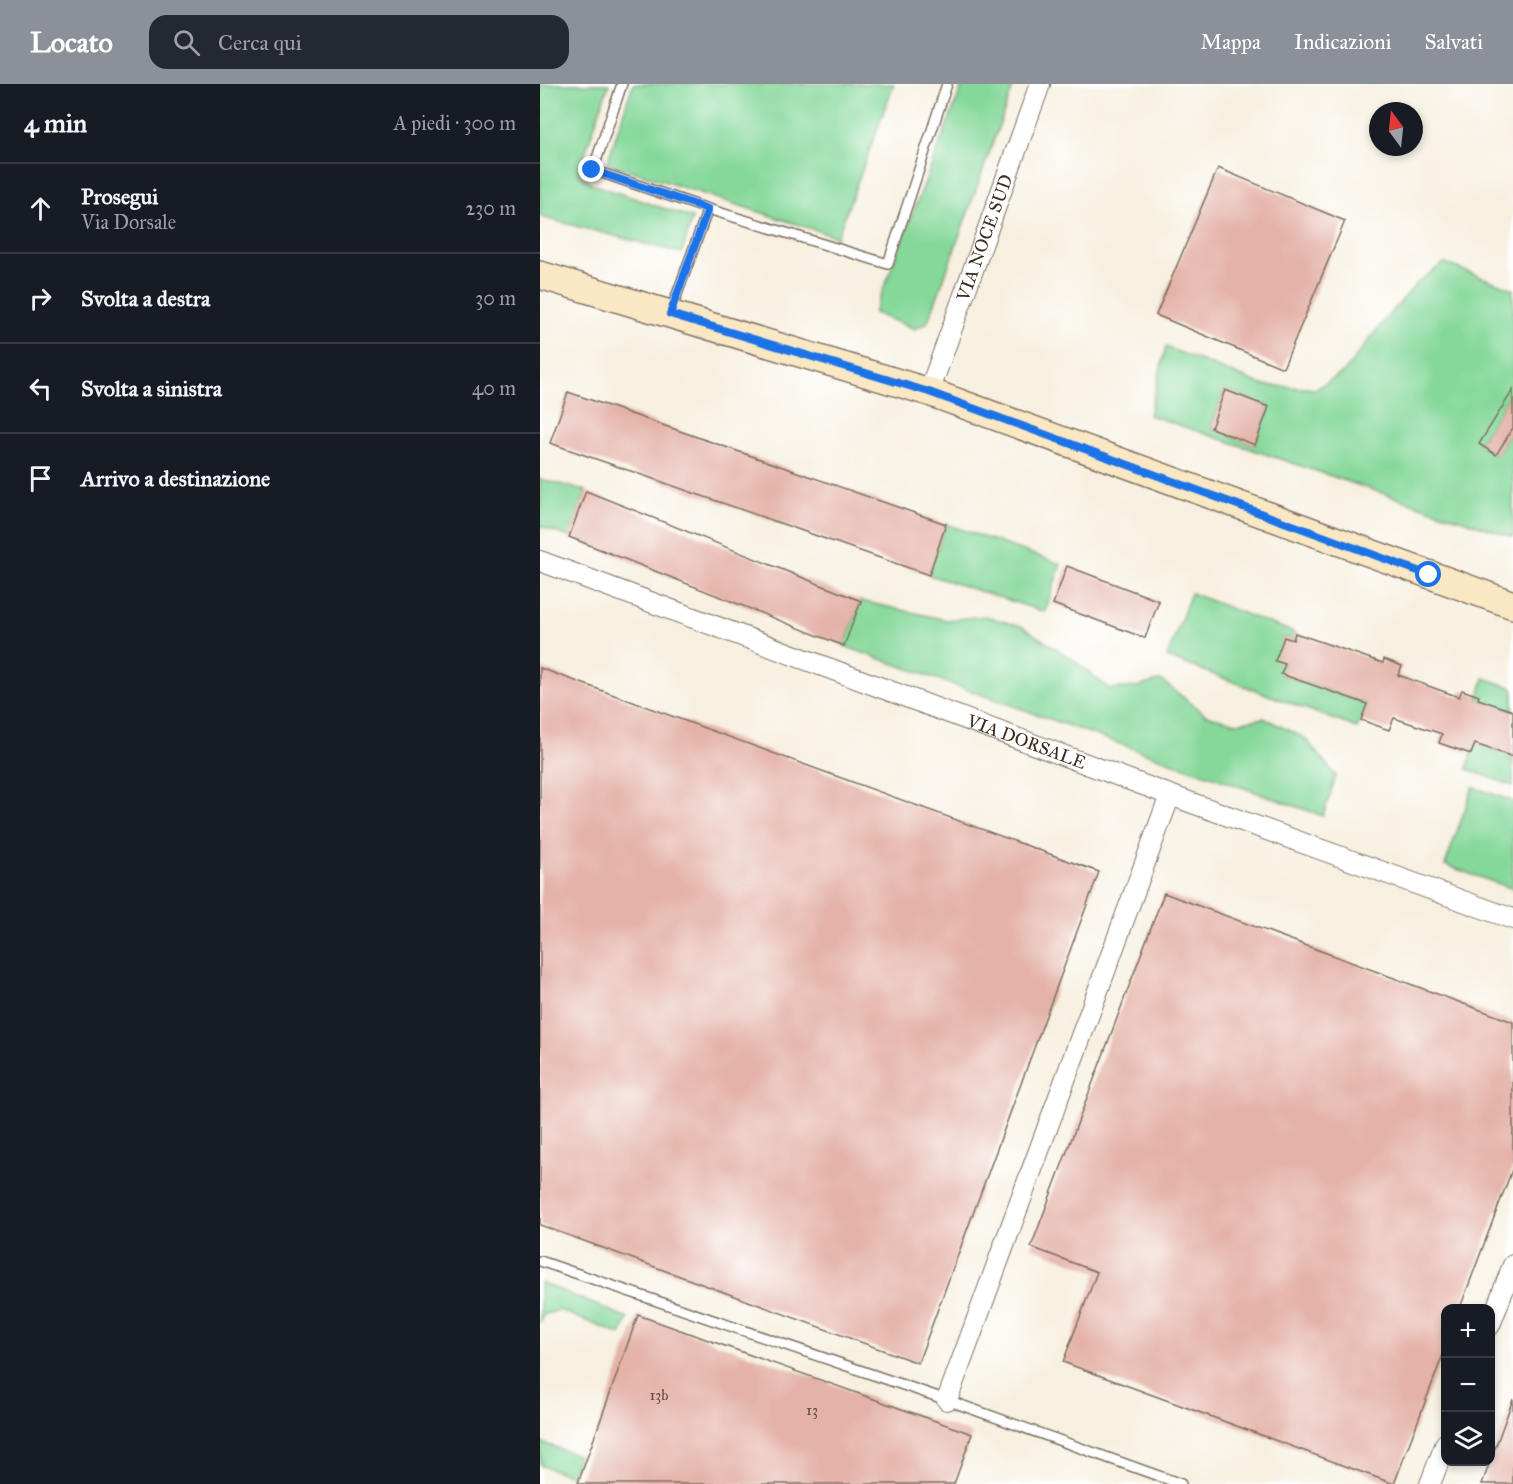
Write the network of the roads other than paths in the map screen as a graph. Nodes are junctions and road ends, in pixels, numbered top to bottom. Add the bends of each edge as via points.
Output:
1 (622, 84) edge
2 (947, 84) edge
3 (1040, 84) edge
4 (708, 209) junction
5 (540, 276) edge
6 (670, 314) junction
7 (929, 392) junction
8 (540, 561) edge
9 (1513, 605) edge
10 (1170, 795) junction
11 (1513, 919) edge
12 (540, 1261) edge
13 (1513, 1265) edge
14 (1495, 1313) edge
15 (947, 1400) junction
16 (1441, 1456) edge
17 (1181, 1484) edge
18 (1430, 1484) edge

1 - 4 lane via 592,170
2 - 4 lane via 888,264
3 - 7 street, VIA NOCE SUD
4 - 6 lane
5 - 6 street
6 - 7 street
7 - 9 street
8 - 10 street, VIA DORSALE
10 - 11 street, VIA DORSALE
10 - 15 street
12 - 15 lane
13 - 14 street
15 - 17 lane
16 - 18 street

